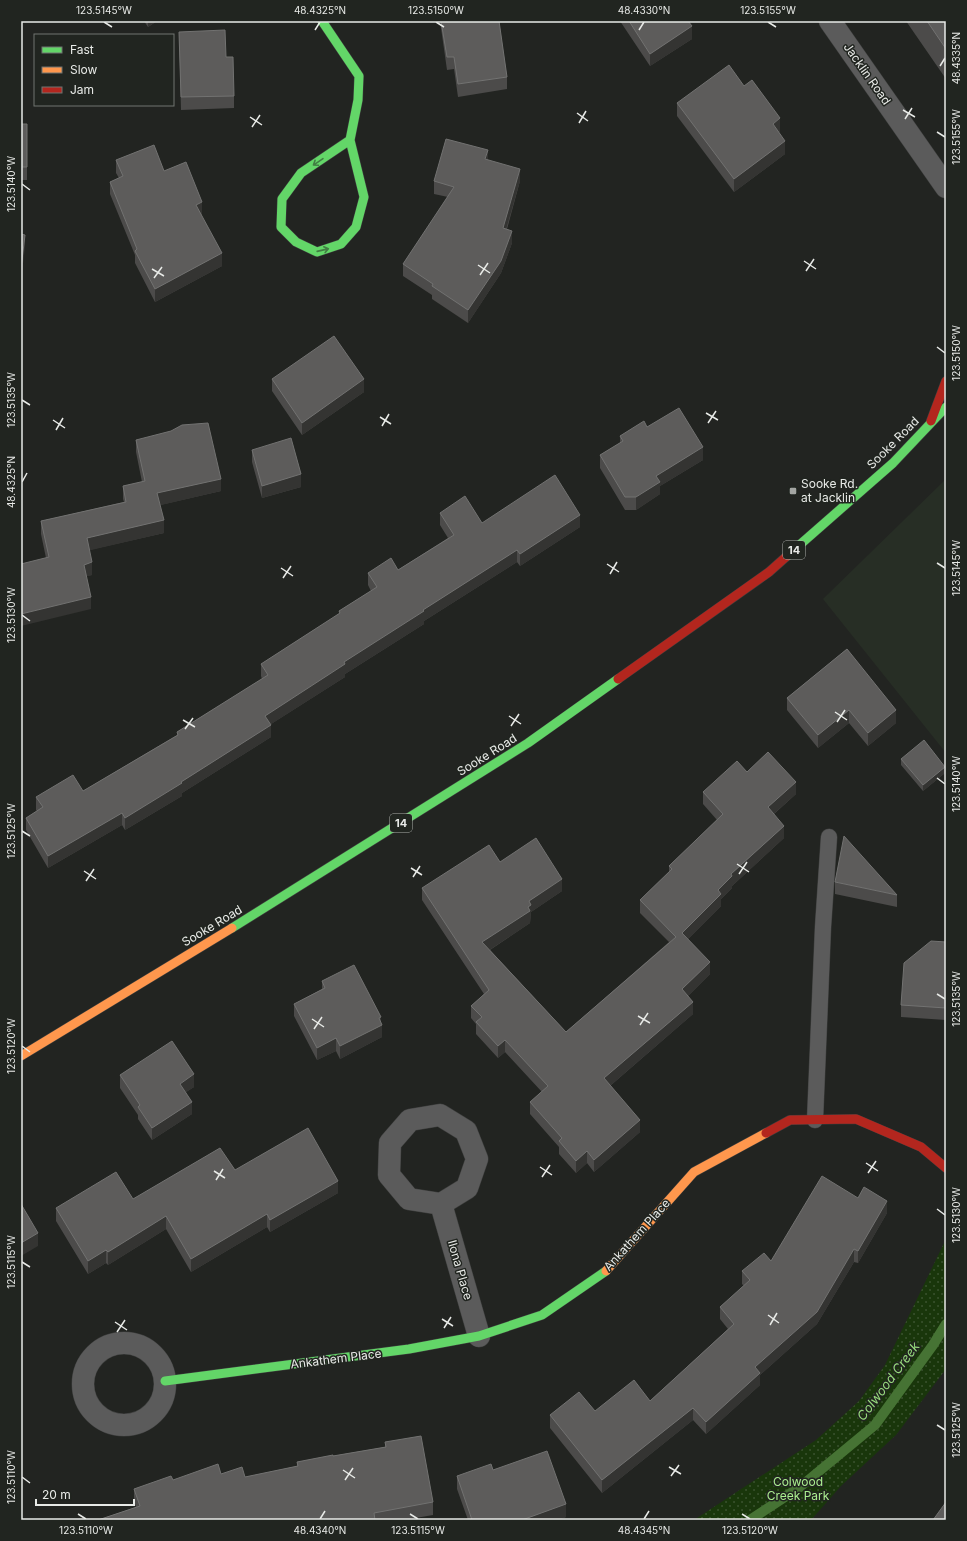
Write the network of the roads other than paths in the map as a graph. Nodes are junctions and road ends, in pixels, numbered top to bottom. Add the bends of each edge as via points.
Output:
1 (322, 21) edge
2 (830, 21) edge
3 (350, 140) junction
4 (946, 186) edge
5 (946, 381) edge
6 (946, 407) edge
7 (946, 418) edge
8 (931, 422) junction
9 (829, 837) dead end
10 (21, 1056) edge
11 (815, 1120) junction
12 (946, 1168) edge
13 (441, 1204) junction
14 (479, 1336) junction
15 (165, 1381) dead end

1 - 3 street via 359,76 358,100
2 - 4 street, Jacklin Road
3 -> 3 street via 301,173 282,199 281,227 296,242 317,252 341,244 356,228 364,197
5 - 8 street
6 - 8 street, Sooke Road / 14
7 - 8 street
8 - 10 street, Sooke Road / 14 via 893,463 769,572 528,743 265,908
9 - 11 lane
11 - 12 street, Ankathem Place via 856,1119 921,1147
11 - 14 street, Ankathem Place via 790,1120 694,1172 607,1270 542,1315
13 - 13 street via 467,1188 477,1159 466,1131 440,1115 410,1120 390,1143 389,1175 409,1199
13 - 14 street, Ilona Place
14 - 15 street, Ankathem Place via 409,1349

